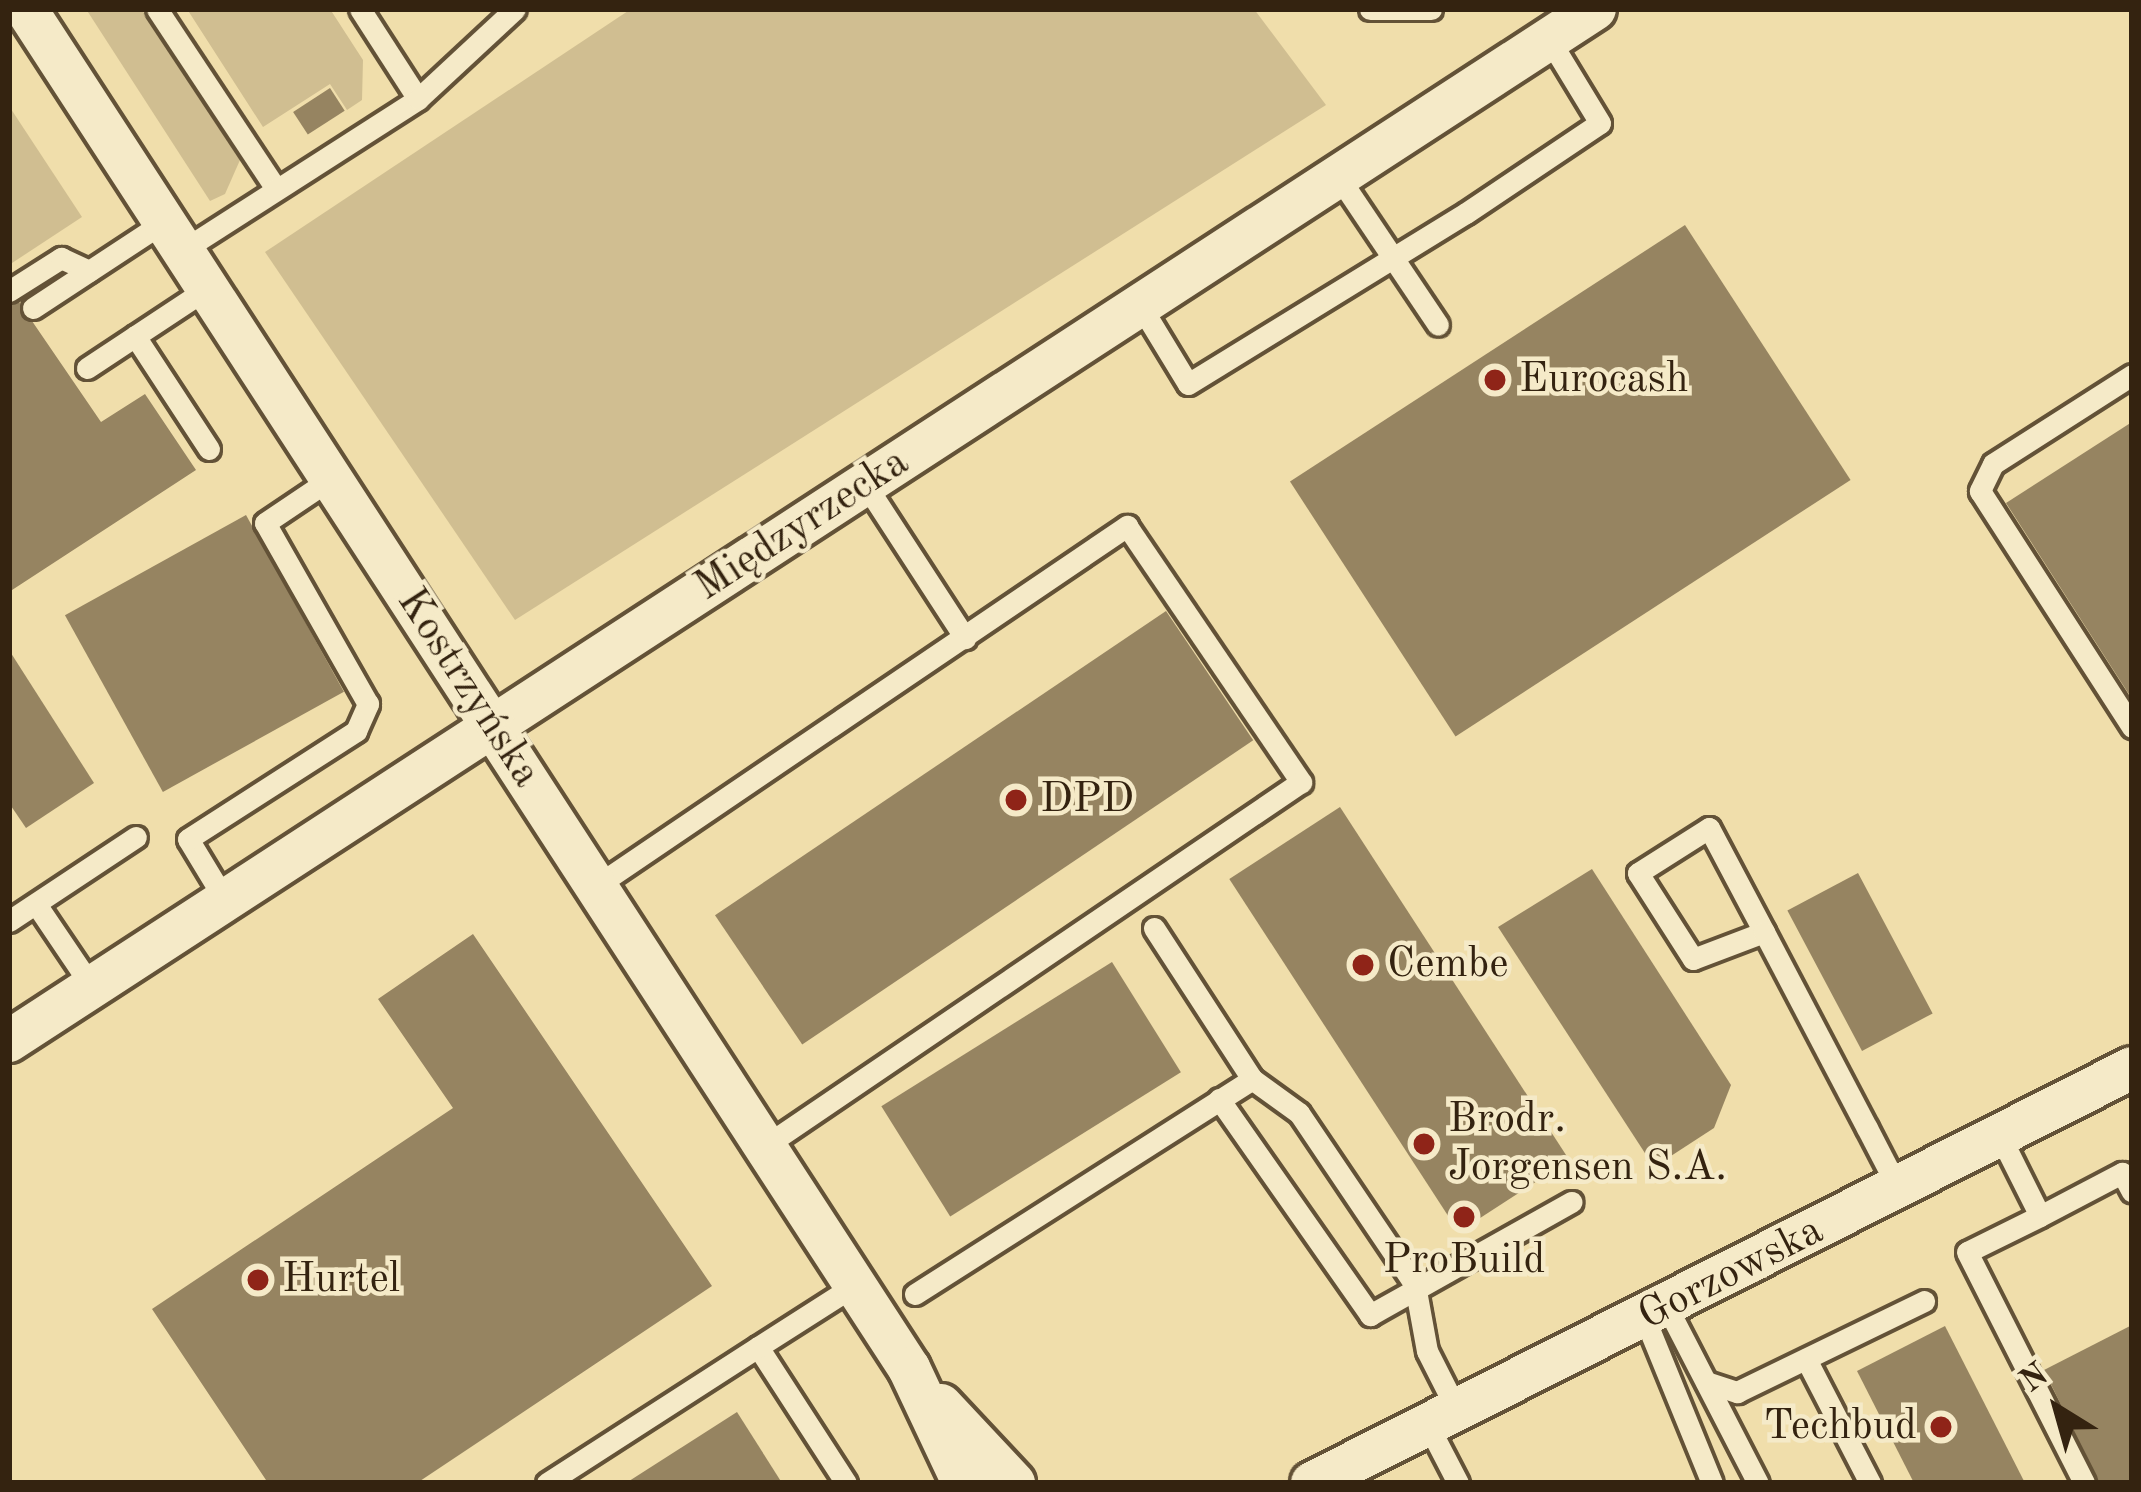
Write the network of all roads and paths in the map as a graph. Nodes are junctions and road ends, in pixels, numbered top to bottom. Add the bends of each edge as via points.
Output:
1 (26, 9) edge
2 (157, 9) edge
3 (359, 9) edge
4 (515, 9) edge
5 (1370, 9) edge
6 (1431, 9) edge
7 (1595, 9) edge
8 (1549, 39) junction
9 (418, 99) junction
10 (1338, 176) junction
11 (276, 189) junction
12 (174, 236) junction
13 (1392, 258) junction
14 (89, 271) junction
15 (208, 288) junction
16 (9, 291) edge
17 (1140, 305) junction
18 (33, 308) dead end
19 (1438, 325) dead end
20 (135, 336) junction
21 (87, 368) dead end
22 (2132, 375) edge
23 (209, 449) dead end
24 (332, 478) junction
25 (865, 484) junction
26 (965, 638) junction
27 (493, 727) junction
28 (2132, 727) edge
29 (136, 838) dead end
30 (596, 886) junction
31 (225, 900) junction
32 (36, 904) junction
33 (9, 921) edge
34 (1154, 928) dead end
35 (1764, 932) junction
36 (92, 987) junction
37 (9, 1041) edge
38 (2132, 1068) edge
39 (1252, 1079) junction
40 (1219, 1099) junction
41 (2000, 1136) junction
42 (765, 1146) junction
43 (1898, 1188) junction
44 (2132, 1192) edge
45 (1571, 1202) dead end
46 (2040, 1216) junction
47 (855, 1286) junction
48 (1415, 1286) junction
49 (915, 1294) dead end
50 (1924, 1301) dead end
51 (1656, 1313) junction
52 (758, 1347) junction
53 (1806, 1359) junction
54 (909, 1368) junction
55 (1706, 1382) junction
56 (1444, 1422) junction
57 (1320, 1481) edge
58 (548, 1483) edge
59 (846, 1483) edge
60 (964, 1483) edge
61 (1014, 1483) edge
62 (1458, 1483) edge
63 (1712, 1483) edge
64 (1758, 1483) edge
65 (1870, 1483) edge
66 (2084, 1483) edge

1 - 12 street, Kostrzyńska
2 - 11 lane
3 - 9 lane
4 - 9 lane
5 - 6 lane
7 - 8 street, Międzyrzecka
8 - 10 street, Międzyrzecka
8 - 13 lane via 1600,122
9 - 11 lane
10 - 13 lane
10 - 17 street, Międzyrzecka
11 - 12 lane
12 - 14 lane
12 - 15 street, Kostrzyńska
13 - 17 lane via 1187,384
13 - 19 lane
14 - 16 lane via 61,258
14 - 18 lane
15 - 20 lane
15 - 24 street, Kostrzyńska
17 - 25 street, Międzyrzecka
20 - 21 lane
20 - 23 lane
22 - 28 lane via 1993,464 1980,491
24 - 27 street, Kostrzyńska
24 - 31 lane via 266,523 368,704 356,731 188,839
25 - 26 lane
25 - 27 street, Międzyrzecka
26 - 30 lane
26 - 42 lane via 1127,526 1301,782
27 - 30 street, Kostrzyńska
27 - 31 street, Międzyrzecka
29 - 32 lane
30 - 42 street, Kostrzyńska
31 - 36 street, Międzyrzecka
32 - 33 lane
32 - 36 lane
34 - 39 lane
35 - 35 lane via 1709,828 1638,873 1693,959
35 - 43 lane
36 - 37 street, Międzyrzecka
38 - 41 street, Gorzowska
39 - 40 lane
39 - 48 lane via 1299,1113
40 - 48 lane via 1370,1315
40 - 49 lane
41 - 43 street, Gorzowska
41 - 46 lane
42 - 47 street, Kostrzyńska
43 - 51 street, Gorzowska
44 - 46 lane via 2122,1173
45 - 48 lane
46 - 66 lane via 1967,1252
47 - 52 lane
47 - 54 street, Kostrzyńska
48 - 56 lane
50 - 53 lane
51 - 55 lane
51 - 56 street, Gorzowska
51 - 63 lane
52 - 58 lane
52 - 59 lane
53 - 55 lane via 1737,1392
53 - 65 lane
54 - 60 street
54 - 61 street
55 - 64 lane
56 - 57 street, Gorzowska
56 - 62 lane

